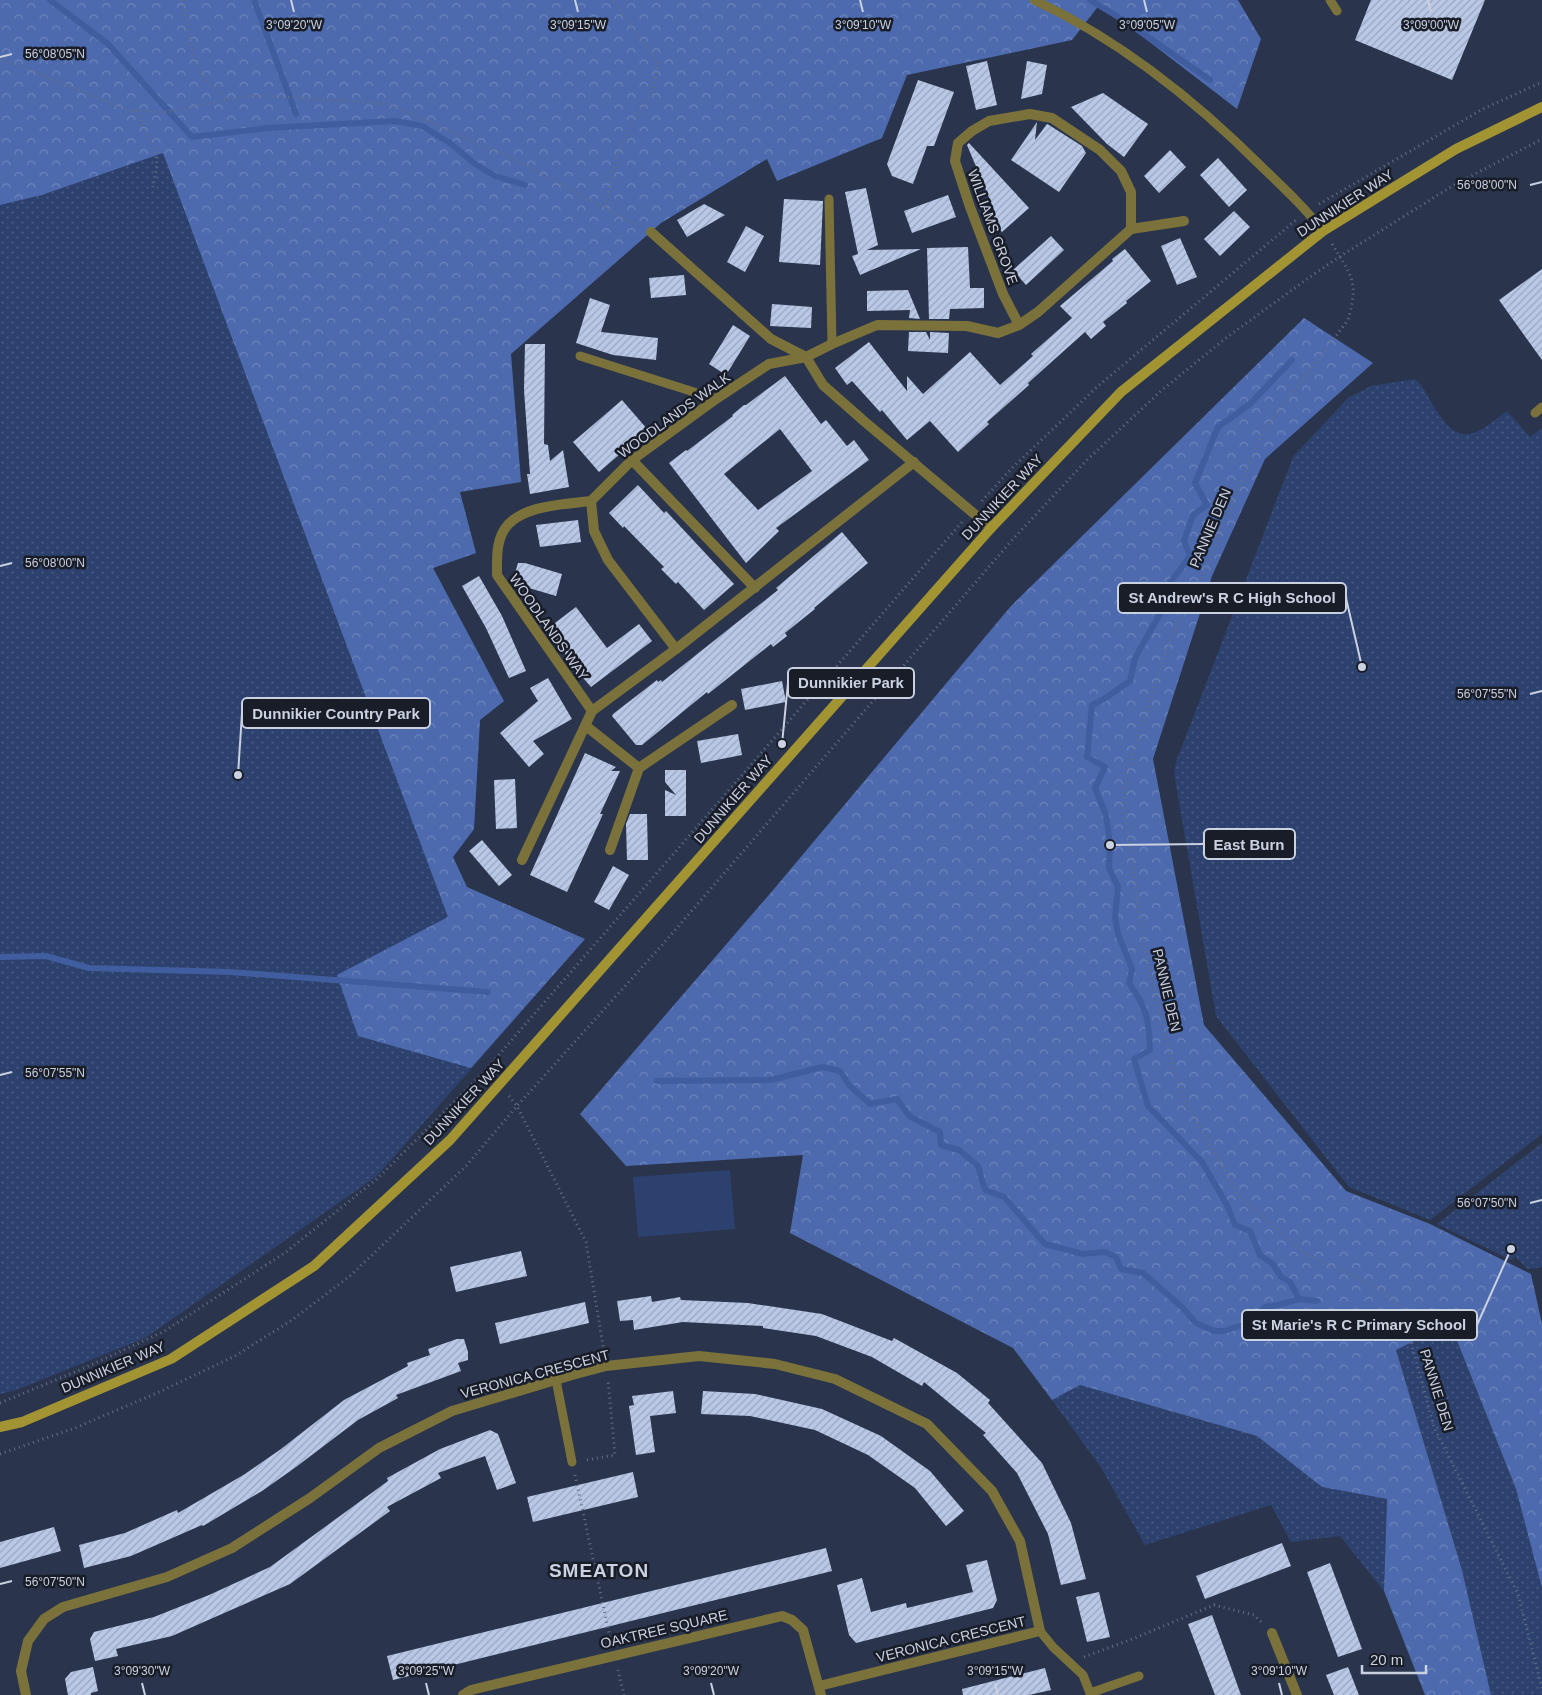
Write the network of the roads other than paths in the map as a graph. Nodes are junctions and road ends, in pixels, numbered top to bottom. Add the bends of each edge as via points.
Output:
1 (1034, 0) edge
2 (1330, 0) edge
3 (1337, 12) dead end
4 (1542, 107) edge
5 (829, 199) dead end
6 (1184, 222) dead end
7 (1131, 229) junction
8 (1323, 231) junction
9 (651, 232) road end
10 (1018, 325) junction
11 (832, 344) junction
12 (580, 356) dead end
13 (806, 358) junction
14 (716, 399) junction
15 (632, 460) junction
16 (914, 462) junction
17 (591, 501) junction
18 (991, 528) junction
19 (755, 588) junction
20 (676, 650) junction
21 (732, 705) dead end
22 (592, 711) junction
23 (586, 726) junction
24 (639, 768) junction
25 (610, 850) dead end
26 (522, 860) dead end
27 (556, 1380) junction
28 (0, 1427) edge
29 (572, 1462) road end
30 (1040, 1631) junction
31 (1272, 1633) road end
32 (1139, 1676) dead end
33 (820, 1690) edge
34 (1090, 1694) edge
35 (26, 1695) edge
36 (462, 1695) edge
37 (1297, 1695) edge

1 - 8 lane via 1120,48 1196,106 1228,133
2 - 3 lane
4 - 8 main road, DUNNIKIER WAY via 1456,148
5 - 11 lane
6 - 7 street
7 - 10 street via 1038,312
7 - 10 street, WILLIAMS GROVE via 1131,192 1122,171 1100,150 1052,118 1030,114 989,121 972,131 958,143 955,161 1003,294
8 - 18 main road, DUNNIKIER WAY via 1122,392
9 - 13 street via 771,339
10 - 11 street, WOODLANDS WALK via 998,333 967,326 877,325
11 - 13 street, WOODLANDS WALK
12 - 14 lane
13 - 14 street, WOODLANDS WALK via 769,364
13 - 16 street via 824,385
14 - 15 street, WOODLANDS WALK
15 - 17 street, WOODLANDS WALK
15 - 19 street
16 - 18 street
16 - 19 street
17 - 20 street via 594,531 608,560
17 - 22 street, WOODLANDS WAY via 548,505 514,518 505,529 496,557 497,575
18 - 28 main road, DUNNIKIER WAY via 450,1140 314,1266 171,1359 22,1422
19 - 20 street
20 - 22 street
21 - 24 street
22 - 23 street
23 - 24 street
23 - 26 street
24 - 25 street
27 - 29 lane
27 - 30 street, VERONICA CRESCENT via 606,1366 699,1356 775,1364 835,1379 927,1424 992,1491 1020,1541
27 - 35 street, VERONICA CRESCENT via 452,1411 379,1448 310,1498 232,1548 167,1577 63,1607 44,1619 28,1641 21,1672
30 - 33 street, VERONICA CRESCENT
30 - 34 lane via 1052,1647 1083,1675
31 - 37 street
32 - 34 lane
33 - 36 street, OAKTREE SQUARE via 803,1630 782,1616 471,1690

